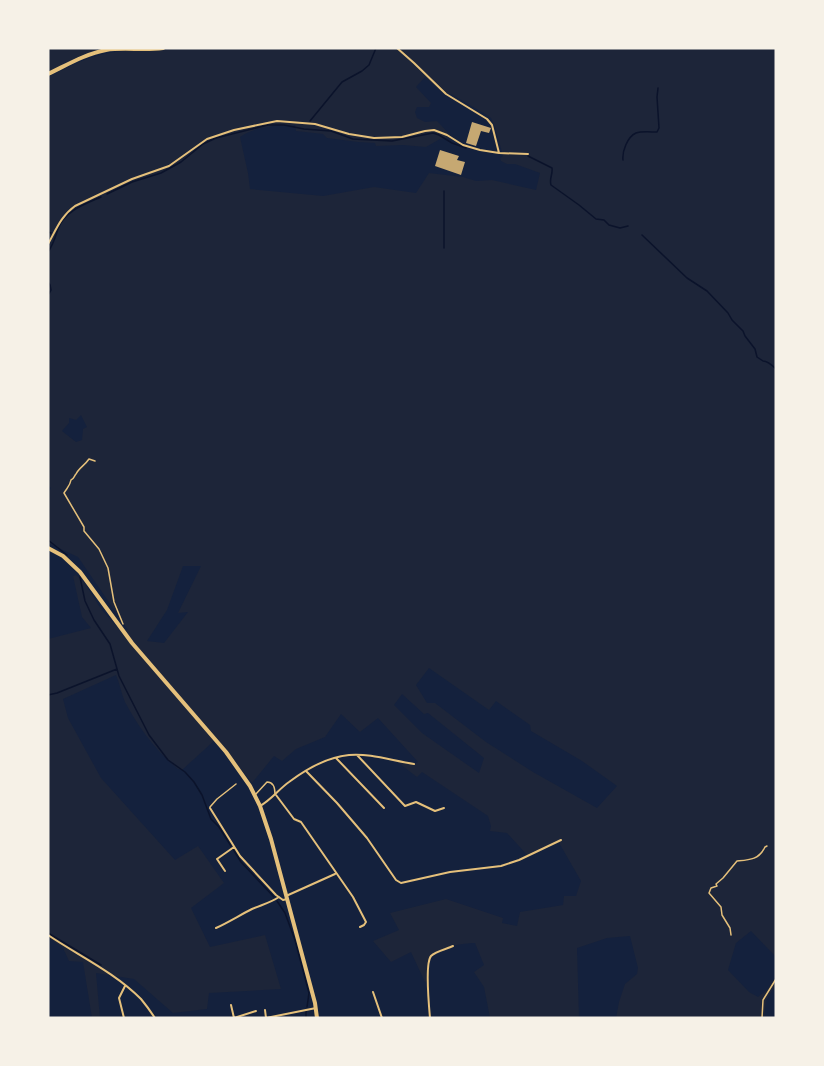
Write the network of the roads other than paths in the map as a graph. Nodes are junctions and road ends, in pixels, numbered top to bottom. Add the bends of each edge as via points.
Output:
1 (163, 48) edge
2 (397, 48) edge
3 (48, 74) edge
4 (499, 153) junction
5 (528, 154) dead end
6 (48, 244) edge
7 (48, 548) edge
8 (357, 755) junction
9 (336, 758) junction
10 (414, 764) dead end
11 (306, 771) junction
12 (236, 784) dead end
13 (275, 794) junction
14 (255, 795) junction
15 (260, 806) junction
16 (210, 808) joint
17 (384, 808) dead end
18 (444, 808) dead end
19 (561, 840) dead end
20 (234, 847) junction
21 (225, 870) dead end
22 (337, 874) junction
23 (279, 897) junction
24 (286, 897) junction
25 (360, 927) dead end
26 (216, 928) dead end
27 (48, 935) edge
28 (453, 946) dead end
29 (125, 986) junction
30 (373, 992) dead end
31 (231, 1005) dead end
32 (316, 1008) junction
33 (265, 1010) dead end
34 (256, 1011) dead end
35 (124, 1018) edge
36 (155, 1018) edge
37 (266, 1018) edge
38 (317, 1018) edge
39 (382, 1018) edge
40 (430, 1018) edge

1 - 3 main road via 106,50
2 - 4 street via 446,94 487,119
4 - 5 street
4 - 6 street via 467,146 435,130 374,138 315,124 265,123 207,139 169,166 75,206 61,220
7 - 14 main road via 80,572 138,650 236,765
8 - 9 street
8 - 10 street
8 - 18 street via 405,806 416,802 435,811
9 - 11 street
9 - 17 street
11 - 13 street
11 - 19 street via 367,838 401,883 501,866
12 - 16 lane
13 - 14 lane via 269,782
13 - 15 street
13 - 22 street via 294,819 301,822
14 - 15 main road
15 - 24 main road
16 - 20 street
20 - 21 street via 217,858
20 - 23 street
22 - 24 street
22 - 25 street via 366,922
23 - 24 street
23 - 26 street
24 - 32 main road
27 - 29 street
28 - 40 street via 429,960
29 - 35 street via 119,998
29 - 36 street
30 - 39 street
31 - 34 street via 234,1018
32 - 37 street
32 - 38 main road
33 - 37 street

